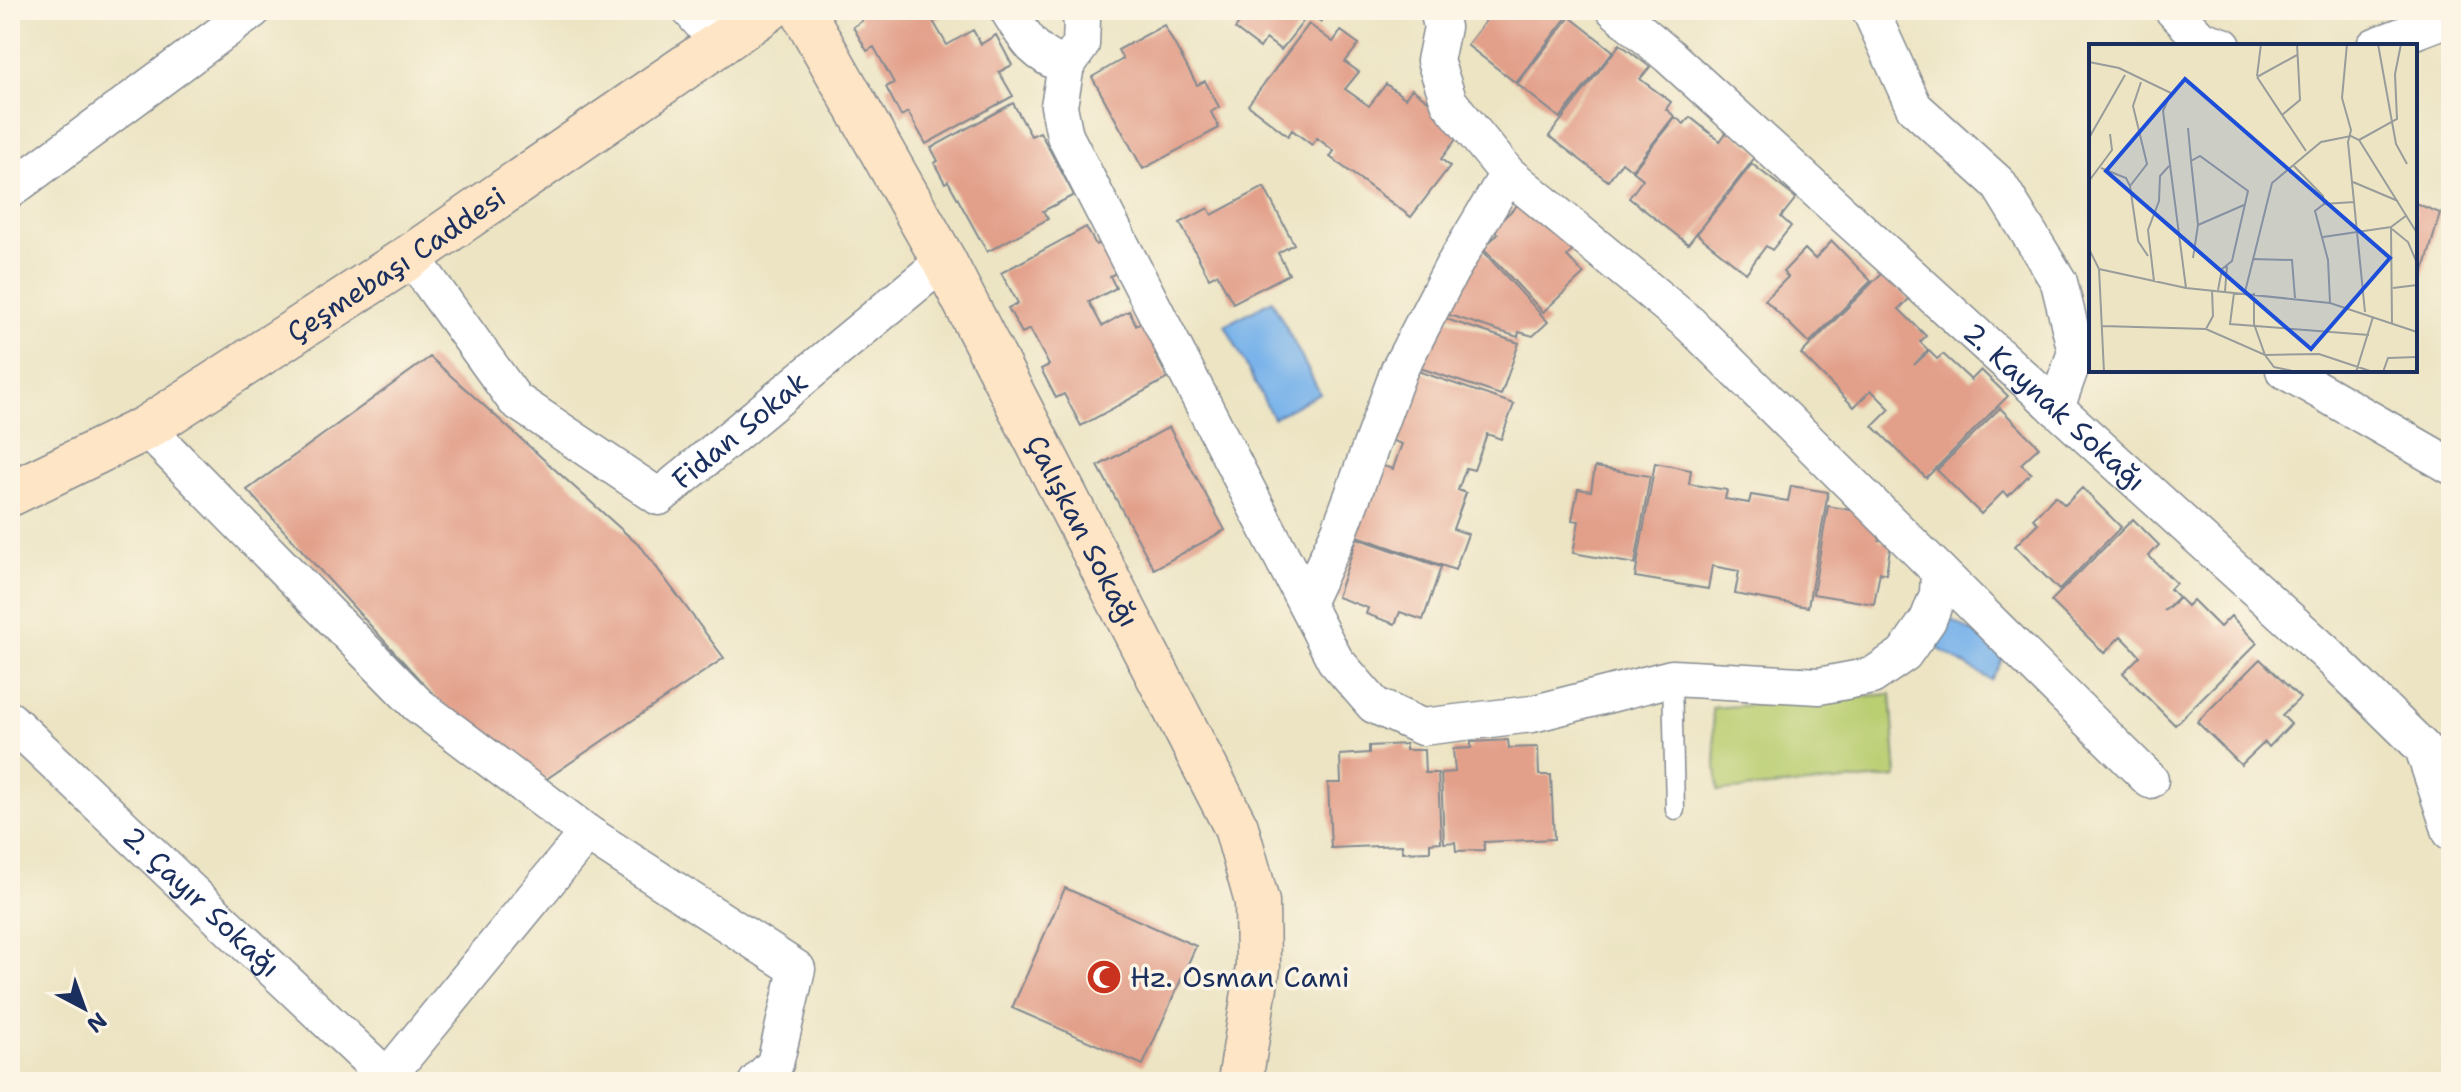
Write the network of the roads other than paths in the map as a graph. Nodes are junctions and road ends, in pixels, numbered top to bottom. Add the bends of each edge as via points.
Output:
1 (253, 10) edge
2 (690, 10) edge
3 (768, 10) edge
4 (802, 10) edge
5 (1008, 10) edge
6 (1077, 10) edge
7 (1438, 10) edge
8 (1615, 10) edge
9 (1870, 10) edge
10 (2173, 10) edge
11 (2451, 17) edge
12 (719, 43) junction
13 (2208, 44) edge
14 (2380, 44) edge
15 (1066, 66) junction
16 (1508, 174) junction
17 (10, 190) edge
18 (411, 256) junction
19 (944, 261) junction
20 (2287, 372) edge
21 (2056, 408) junction
22 (146, 428) junction
23 (2451, 466) edge
24 (10, 494) edge
25 (1939, 571) junction
26 (1307, 601) junction
27 (1672, 678) junction
28 (10, 720) edge
29 (2150, 780) dead end
30 (1675, 810) dead end
31 (2451, 832) edge
32 (587, 833) junction
33 (776, 1076) edge
34 (387, 1080) edge
35 (1240, 1082) edge

1 - 17 street
2 - 12 street
3 - 12 main road, Çeşmebaşı Caddesi
4 - 19 main road, Çalışkan Sokağı
5 - 15 street via 1030,45 1046,59
6 - 15 street via 1081,45
7 - 16 street via 1442,27 1435,61 1449,102
8 - 21 street, 2. Kaynak Sokağı
9 - 21 street via 1914,107 1998,183 2059,282 2076,352
10 - 13 street
11 - 14 street
12 - 18 main road, Çeşmebaşı Caddesi
15 - 26 street via 1059,106 1065,136
16 - 25 street via 1690,324
16 - 26 street via 1399,370 1340,530
18 - 19 street, Fidan Sokak via 515,400 659,497
18 - 22 main road, Çeşmebaşı Caddesi
19 - 35 main road, Çalışkan Sokağı via 1236,827 1257,902 1258,941
20 - 23 street
21 - 31 street, 2. Kaynak Sokağı via 2423,748
22 - 24 main road, Çeşmebaşı Caddesi
22 - 32 street via 418,705
25 - 27 street via 1938,594 1928,620 1904,654 1872,676 1819,686
25 - 29 street
26 - 27 street via 1335,660 1374,705 1422,727 1532,714
27 - 30 lane
28 - 34 street, 2. Çayır Sokağı
32 - 33 street via 797,969
32 - 34 street

